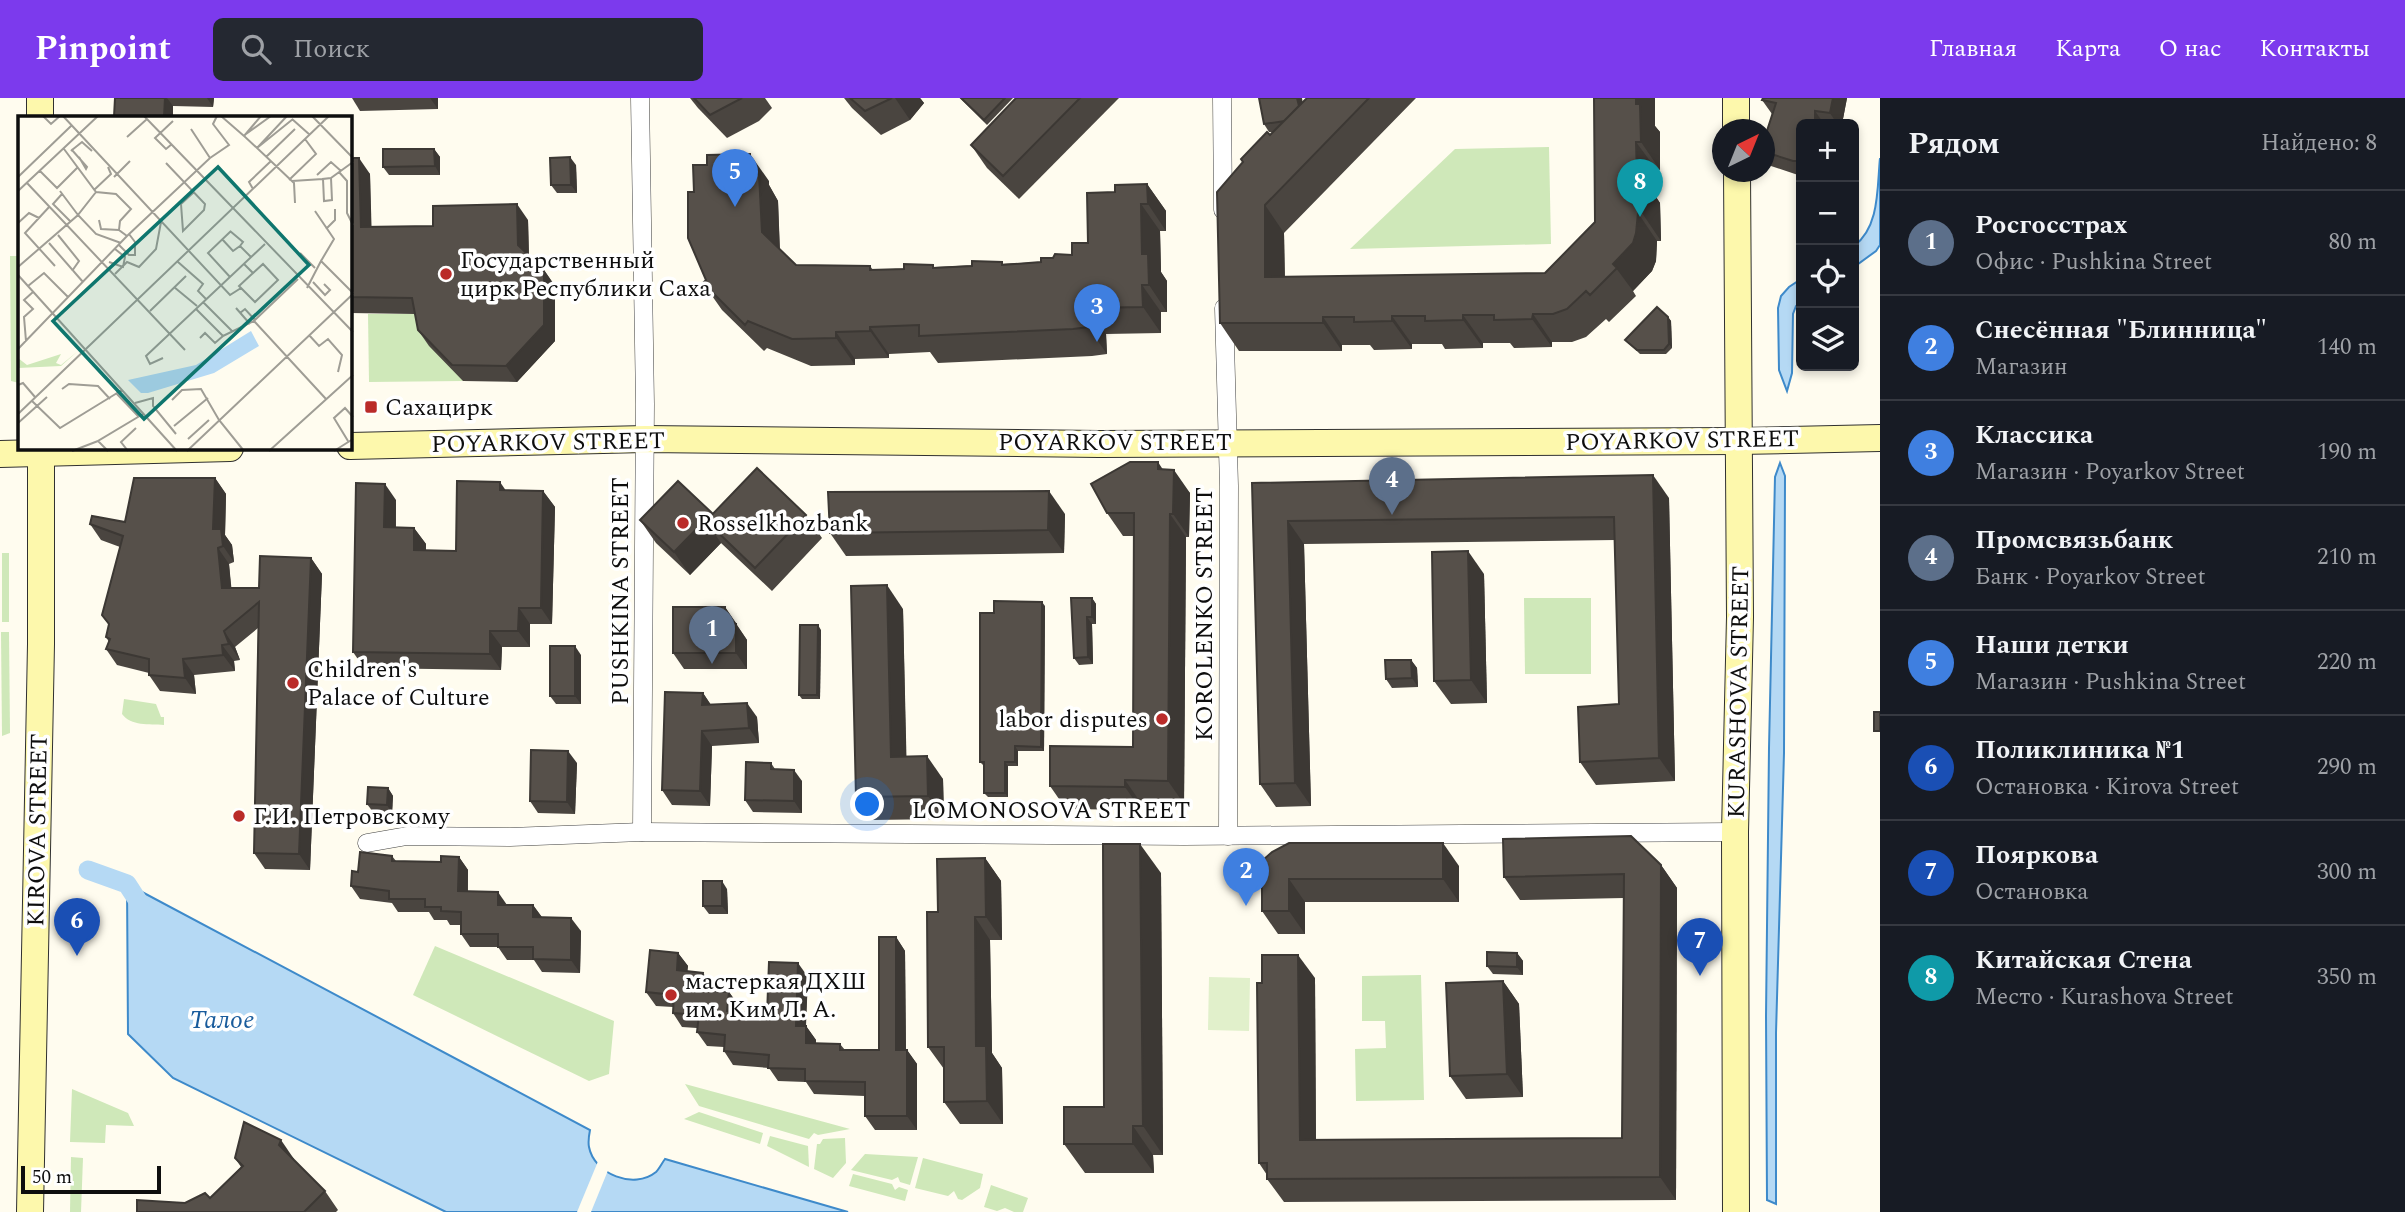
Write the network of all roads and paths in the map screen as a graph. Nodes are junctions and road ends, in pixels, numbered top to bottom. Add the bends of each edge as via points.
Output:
1 (40, 98) edge
2 (640, 98) edge
3 (1222, 98) edge
4 (1736, 98) edge
5 (40, 116) edge
6 (1736, 119) edge
7 (1737, 182) edge
8 (1223, 225) edge
9 (1224, 292) edge
10 (1880, 438) edge
11 (645, 439) junction
12 (1740, 441) junction
13 (1228, 443) junction
14 (352, 446) edge
15 (104, 450) edge
16 (41, 451) edge
17 (0, 454) edge
18 (642, 832) junction
19 (1735, 832) junction
20 (1228, 836) junction
21 (367, 843) dead end
22 (30, 1212) edge
23 (1736, 1212) edge

1 - 5 main road
2 - 11 street, PUSHKINA STREET
3 - 8 street
4 - 6 main road
7 - 12 main road, KURASHOVA STREET
9 - 13 street, KOROLENKO STREET
10 - 12 main road, POYARKOV STREET
11 - 13 main road, POYARKOV STREET
11 - 14 main road, POYARKOV STREET
11 - 18 street, PUSHKINA STREET
12 - 13 main road, POYARKOV STREET
12 - 19 main road, KURASHOVA STREET
13 - 20 street, KOROLENKO STREET
15 - 16 main road
16 - 17 main road
16 - 22 main road, KIROVA STREET
18 - 20 street, LOMONOSOVA STREET
18 - 21 street, LOMONOSOVA STREET via 407,836
19 - 20 street, LOMONOSOVA STREET
19 - 23 main road, KURASHOVA STREET

